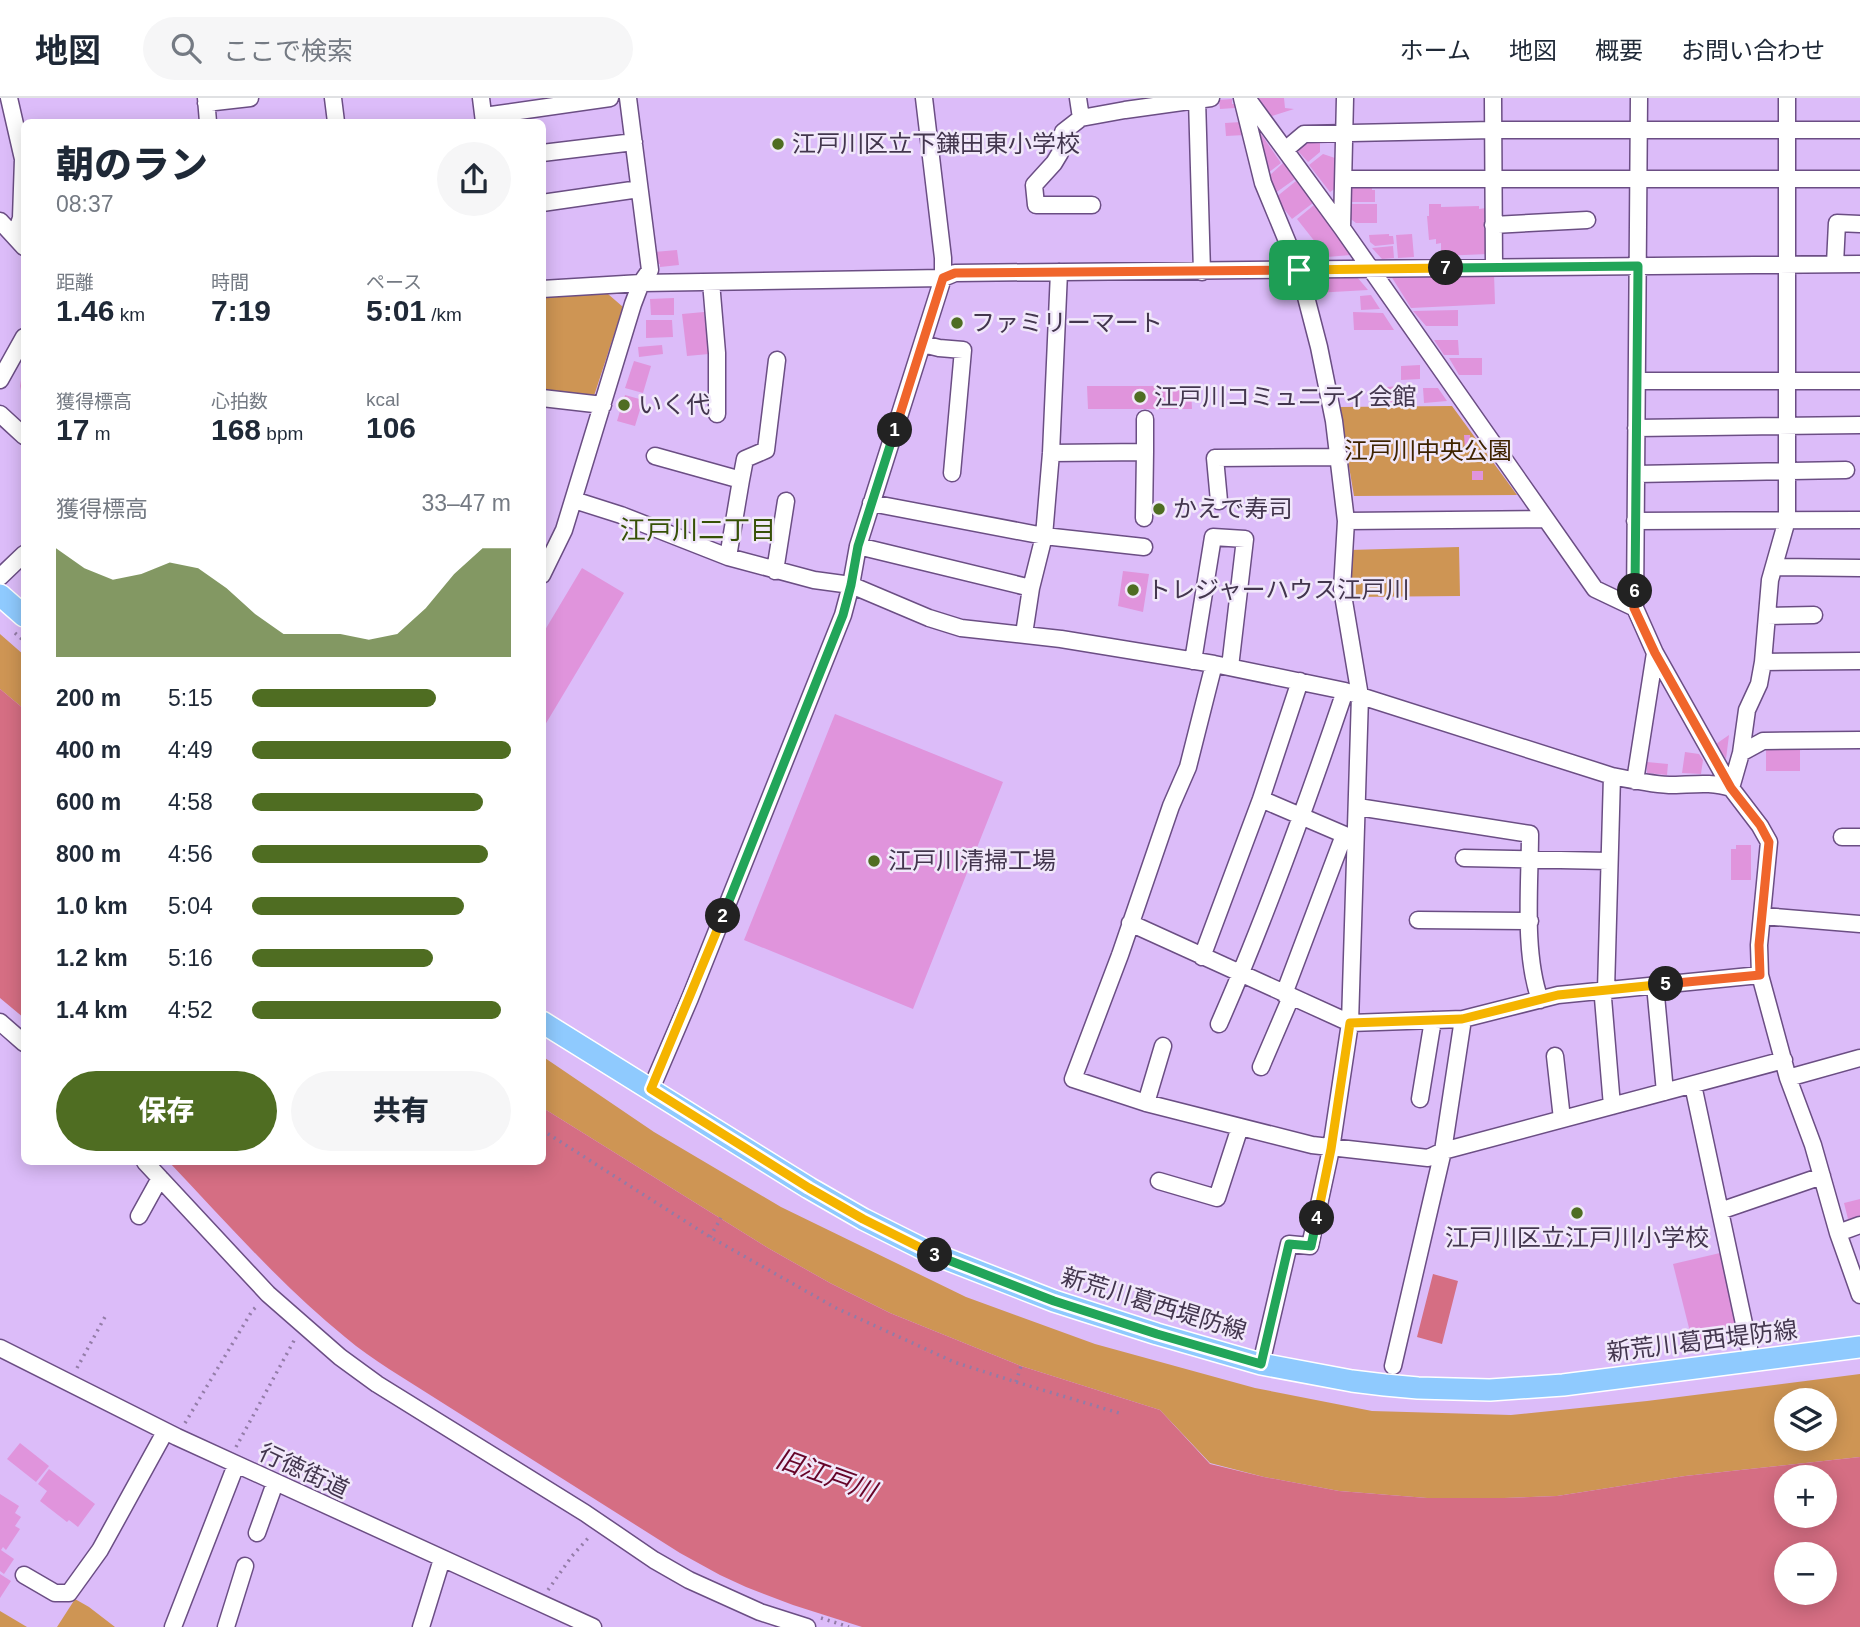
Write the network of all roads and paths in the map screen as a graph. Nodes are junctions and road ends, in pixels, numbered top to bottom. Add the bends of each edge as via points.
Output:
1 (9, 98) edge
2 (250, 98) edge
3 (333, 98) edge
4 (481, 98) edge
5 (610, 98) edge
6 (628, 98) edge
7 (925, 98) edge
8 (1078, 98) edge
9 (1245, 98) edge
10 (1345, 98) edge
11 (1493, 98) edge
12 (1639, 98) edge
13 (1787, 98) edge
14 (1204, 99) edge
15 (206, 100) edge
16 (1081, 118) junction
17 (208, 119) edge
18 (336, 119) edge
19 (483, 119) edge
20 (494, 119) edge
21 (1787, 129) junction
22 (1493, 130) junction
23 (1860, 130) edge
24 (1639, 131) junction
25 (1344, 134) junction
26 (634, 142) junction
27 (21, 150) edge
28 (1285, 150) junction
29 (546, 153) edge
30 (1344, 179) junction
31 (1493, 179) junction
32 (1639, 179) junction
33 (1787, 179) junction
34 (1860, 179) edge
35 (639, 189) junction
36 (546, 202) edge
37 (1092, 205) dead end
38 (21, 218) edge
39 (1587, 220) dead end
40 (0, 221) edge
41 (1860, 224) edge
42 (1493, 225) junction
43 (1342, 228) junction
44 (21, 238) edge
45 (1787, 264) junction
46 (1835, 264) junction
47 (1860, 264) edge
48 (1638, 266) junction
49 (1493, 268) junction
50 (1370, 269) junction
51 (1299, 270) junction
52 (1059, 272) junction
53 (1202, 272) junction
54 (943, 278) junction
55 (710, 282) junction
56 (641, 284) junction
57 (546, 289) edge
58 (21, 342) edge
59 (923, 344) junction
60 (777, 360) dead end
61 (0, 380) edge
62 (1637, 381) junction
63 (1787, 382) junction
64 (1860, 382) edge
65 (546, 398) edge
66 (603, 405) junction
67 (0, 414) edge
68 (717, 414) dead end
69 (1145, 419) dead end
70 (1860, 425) edge
71 (1787, 426) junction
72 (1636, 428) junction
73 (21, 433) edge
74 (1144, 452) junction
75 (1051, 453) junction
76 (655, 456) dead end
77 (1340, 457) junction
78 (1787, 470) junction
79 (1846, 470) dead end
80 (952, 473) dead end
81 (1636, 474) junction
82 (741, 480) junction
83 (574, 500) junction
84 (786, 501) dead end
85 (1219, 501) dead end
86 (871, 503) junction
87 (1144, 518) dead end
88 (1546, 519) junction
89 (1635, 520) junction
90 (1787, 520) junction
91 (1860, 520) edge
92 (1346, 521) junction
93 (1044, 536) junction
94 (858, 546) junction
95 (1144, 547) dead end
96 (21, 557) edge
97 (728, 557) junction
98 (1774, 566) junction
99 (546, 567) edge
100 (1860, 568) edge
101 (775, 571) junction
102 (0, 577) edge
103 (851, 585) junction
104 (1031, 588) junction
105 (0, 595) edge
106 (1634, 608) junction
107 (21, 613) edge
108 (1767, 615) junction
109 (1814, 615) dead end
110 (1024, 634) junction
111 (1655, 653) junction
112 (1193, 660) junction
113 (1860, 661) edge
114 (1763, 662) junction
115 (1222, 665) junction
116 (1300, 681) junction
117 (1353, 693) junction
118 (1860, 740) edge
119 (1741, 753) junction
120 (1612, 776) junction
121 (1634, 781) junction
122 (1731, 788) junction
123 (1261, 799) junction
124 (1358, 807) junction
125 (1302, 817) junction
126 (1842, 837) dead end
127 (1860, 837) edge
128 (1350, 838) junction
129 (1464, 858) dead end
130 (1530, 861) junction
131 (1609, 861) junction
132 (1763, 916) junction
133 (1418, 920) dead end
134 (1530, 921) junction
135 (1130, 923) junction
136 (1860, 924) edge
137 (1202, 957) junction
138 (1241, 974) junction
139 (1760, 975) junction
140 (1655, 985) junction
141 (1606, 990) junction
142 (1288, 995) junction
143 (1540, 1000) junction
144 (1462, 1019) junction
145 (1433, 1020) junction
146 (0, 1021) edge
147 (1350, 1023) junction
148 (546, 1024) edge
149 (1219, 1024) dead end
150 (21, 1040) edge
151 (1163, 1046) dead end
152 (1555, 1056) dead end
153 (1860, 1058) edge
154 (1783, 1060) junction
155 (1261, 1067) dead end
156 (1788, 1078) junction
157 (1693, 1085) junction
158 (651, 1089) junction
159 (1665, 1092) junction
160 (1420, 1099) dead end
161 (1146, 1103) junction
162 (1612, 1106) junction
163 (1562, 1119) junction
164 (1240, 1127) junction
165 (546, 1133) edge
166 (1331, 1149) junction
167 (1443, 1151) junction
168 (148, 1165) edge
169 (1822, 1176) junction
170 (160, 1178) junction
171 (1159, 1181) dead end
172 (1720, 1211) junction
173 (139, 1216) dead end
174 (721, 1218) dead end
175 (1860, 1225) edge
176 (1838, 1233) junction
177 (710, 1237) junction
178 (1860, 1295) edge
179 (252, 1311) dead end
180 (106, 1315) dead end
181 (293, 1340) dead end
182 (1749, 1346) dead end
183 (1860, 1347) edge
184 (0, 1348) edge
185 (1261, 1364) junction
186 (1021, 1366) dead end
187 (1393, 1366) dead end
188 (69, 1382) junction
189 (1016, 1382) junction
190 (1119, 1413) dead end
191 (171, 1434) junction
192 (232, 1463) junction
193 (275, 1483) junction
194 (601, 1524) junction
195 (257, 1533) dead end
196 (442, 1559) junction
197 (246, 1566) dead end
198 (24, 1575) dead end
199 (539, 1602) junction
200 (557, 1619) edge
201 (809, 1621) edge
202 (173, 1627) edge
203 (226, 1627) edge
204 (421, 1627) edge
205 (593, 1627) edge
206 (849, 1627) edge

1 - 27 street
2 - 15 street
3 - 18 street
4 - 19 street
5 - 20 street
6 - 26 street
7 - 54 street
8 - 16 street
9 - 28 street
9 - 51 street via 1263,183
10 - 25 street
11 - 22 street
12 - 24 street
13 - 21 street
14 - 16 street
14 - 53 street
15 - 17 street
16 - 37 street via 1063,132 1060,153 1034,184 1036,205
21 - 23 street
21 - 24 street
21 - 33 street
22 - 24 street
22 - 25 street
22 - 31 street
24 - 32 street
25 - 28 street via 1304,134
25 - 30 street
26 - 29 street
26 - 35 street
28 - 43 street
30 - 31 street
30 - 43 street
31 - 32 street
31 - 42 street
32 - 33 street
32 - 48 street
33 - 34 street
33 - 45 street
35 - 36 street
35 - 56 street via 650,271
38 - 44 street
39 - 42 street
40 - 44 street
41 - 46 street via 1837,223
42 - 49 street
43 - 50 street
45 - 46 street
45 - 48 street
45 - 63 street
46 - 47 street
48 - 49 street
48 - 62 street
49 - 50 street
50 - 51 street
50 - 88 street
51 - 53 street
51 - 77 street via 1320,347
52 - 53 street
52 - 54 street via 955,273
52 - 75 street
54 - 55 street
54 - 59 street
55 - 56 street
55 - 68 street
56 - 57 street
56 - 66 street
58 - 61 street
59 - 80 street via 963,350
59 - 86 street
60 - 82 street via 766,450 745,459
62 - 63 street
62 - 72 street
63 - 64 street
63 - 71 street
65 - 66 street
66 - 83 street
67 - 73 street
69 - 74 street
70 - 71 street
71 - 72 street
71 - 78 street
72 - 81 street
74 - 75 street
74 - 87 street
75 - 93 street
76 - 82 street
77 - 85 street via 1214,458
77 - 92 street
78 - 79 street
78 - 81 street
78 - 90 street
81 - 89 street
82 - 97 street
83 - 97 street
83 - 99 street
84 - 101 street
86 - 93 street
86 - 94 street
88 - 92 street
88 - 106 street via 1595,589
89 - 90 street
89 - 106 street
90 - 91 street
90 - 98 street
92 - 117 street via 1342,589
93 - 95 street
93 - 104 street
94 - 103 street
94 - 104 street
96 - 102 street
97 - 101 street
98 - 100 street
98 - 108 street
101 - 103 street
103 - 110 street via 961,628
103 - 158 street via 803,718
104 - 110 street
105 - 107 main road
106 - 111 street
108 - 109 street
108 - 114 street
110 - 112 street
111 - 121 street
111 - 122 street
112 - 115 street
112 - 115 street via 1213,537 1245,539
113 - 114 street
114 - 119 street via 1747,710
115 - 116 street
115 - 135 street
116 - 117 street
116 - 123 street
117 - 120 street
117 - 124 street
117 - 125 street
118 - 119 street via 1763,741
119 - 122 street
120 - 121 street
120 - 131 street
121 - 122 street via 1718,783
122 - 132 street via 1769,842
123 - 125 street
123 - 137 street
124 - 128 street
124 - 130 street via 1530,834
125 - 128 street
125 - 138 street
126 - 127 street
128 - 142 street
128 - 147 street
129 - 130 street
130 - 131 street
130 - 134 street
131 - 141 street
132 - 136 street
132 - 139 street
133 - 134 street
134 - 143 street
135 - 137 street
135 - 161 street via 1073,1079
137 - 138 street
138 - 142 street
138 - 149 street
139 - 140 street
139 - 154 street
140 - 141 street
140 - 159 street
141 - 143 street
141 - 162 street
142 - 147 street
142 - 155 street
143 - 144 street
144 - 145 street
144 - 167 street
145 - 147 street
145 - 160 street
146 - 150 street
147 - 166 street
148 - 158 main road, 新荒川葛西堤防線
151 - 161 street
152 - 163 street
153 - 156 street
154 - 156 street
154 - 157 street
156 - 169 street
157 - 159 street
157 - 172 street
158 - 185 main road, 新荒川葛西堤防線 via 809,1188 931,1253 1054,1301
159 - 162 street
161 - 164 street
162 - 163 street
163 - 167 street
164 - 166 street
164 - 171 street via 1217,1198
165 - 177 path
166 - 167 street via 1428,1158
166 - 185 street via 1311,1246 1289,1244
167 - 187 street
168 - 170 street
169 - 172 street
169 - 176 street
170 - 173 street
170 - 194 street via 268,1294 340,1357
172 - 182 street
174 - 177 path
175 - 176 street
176 - 178 street
177 - 189 path via 836,1308 954,1362
179 - 191 path
180 - 188 path
181 - 192 path
183 - 185 main road, 新荒川葛西堤防線 via 1490,1390 1385,1385
184 - 188 street, 行徳街道
186 - 189 path
188 - 191 street, 行徳街道
189 - 190 path
191 - 192 street, 行徳街道
191 - 198 street via 69,1593 55,1593
192 - 193 street, 行徳街道
192 - 202 street
193 - 195 street
193 - 196 street, 行徳街道
194 - 199 path
194 - 201 street via 689,1580 760,1612
196 - 199 street, 行徳街道
196 - 204 street
197 - 203 street
199 - 200 street, 行徳街道
200 - 205 street, 行徳街道
201 - 206 path

